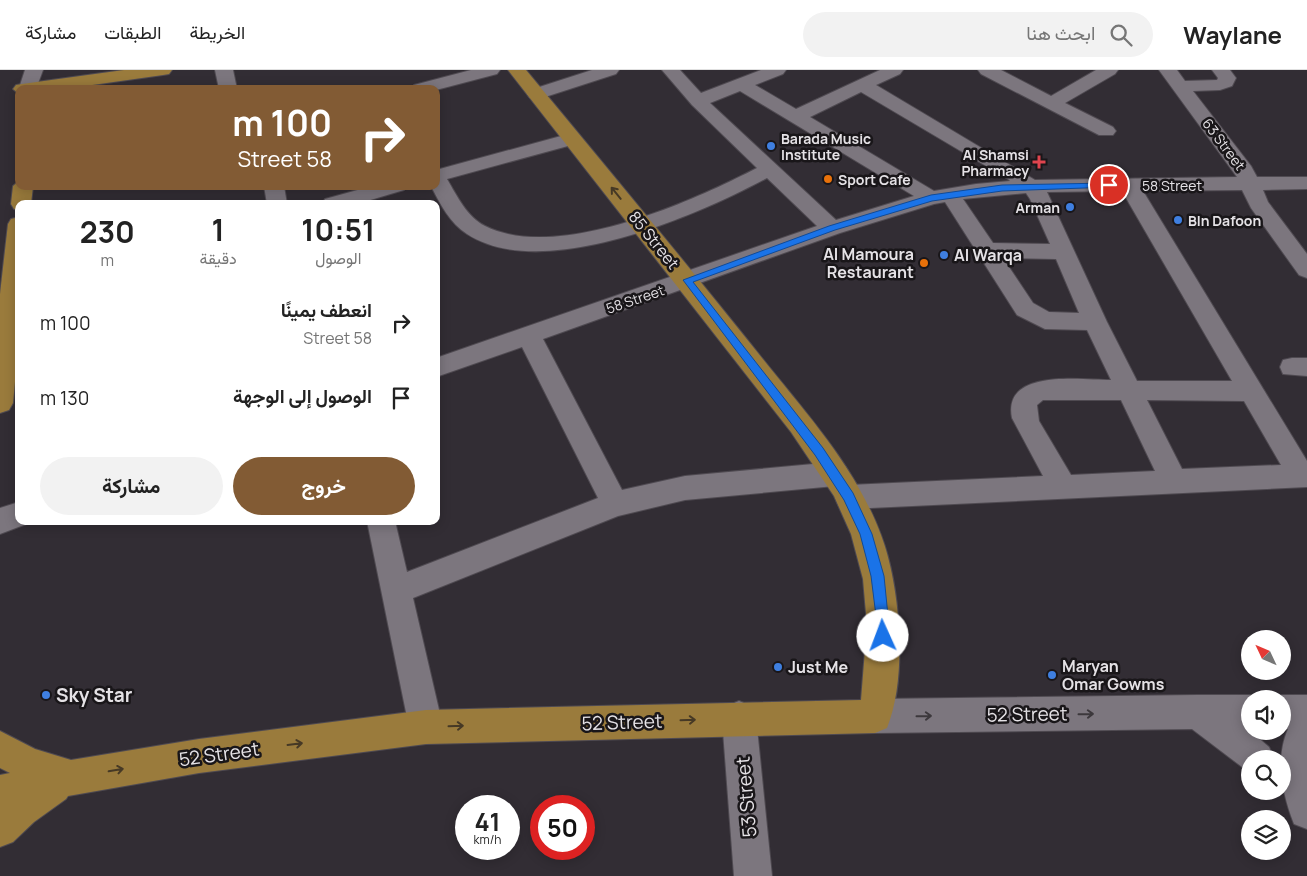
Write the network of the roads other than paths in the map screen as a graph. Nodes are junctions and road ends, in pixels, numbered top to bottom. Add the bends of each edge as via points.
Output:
1 (34, 70) edge
2 (163, 70) edge
3 (224, 70) edge
4 (491, 70) edge
5 (517, 70) edge
6 (610, 70) edge
7 (671, 70) edge
8 (777, 70) edge
9 (894, 70) edge
10 (987, 70) edge
11 (1109, 70) edge
12 (1168, 70) edge
13 (1221, 70) edge
14 (90, 81) junction
15 (741, 84) junction
16 (29, 85) edge
17 (55, 85) edge
18 (80, 85) edge
19 (227, 85) edge
20 (435, 85) edge
21 (862, 85) junction
22 (1180, 86) junction
23 (15, 90) edge
24 (0, 91) edge
25 (536, 94) junction
26 (698, 101) junction
27 (1051, 102) junction
28 (795, 117) junction
29 (1106, 131) dead end
30 (572, 139) junction
31 (769, 169) junction
32 (440, 175) edge
33 (440, 183) edge
34 (1307, 183) edge
35 (1250, 184) junction
36 (1129, 185) junction
37 (1031, 186) junction
38 (381, 190) edge
39 (356, 196) edge
40 (941, 196) junction
41 (344, 200) edge
42 (642, 224) junction
43 (832, 228) junction
44 (15, 241) edge
45 (986, 250) junction
46 (1065, 252) junction
47 (1307, 270) edge
48 (7, 275) edge
49 (687, 280) junction
50 (14, 317) edge
51 (1095, 322) junction
52 (529, 336) junction
53 (440, 367) edge
54 (1128, 390) junction
55 (1251, 391) junction
56 (0, 403) edge
57 (1304, 475) edge
58 (1174, 482) junction
59 (842, 485) junction
60 (1063, 486) junction
61 (616, 504) junction
62 (15, 515) edge
63 (0, 521) edge
64 (382, 525) edge
65 (396, 591) junction
66 (1196, 712) junction
67 (1241, 712) edge
68 (1291, 712) edge
69 (1307, 712) edge
70 (875, 716) junction
71 (739, 718) junction
72 (1307, 725) edge
73 (426, 727) junction
74 (0, 748) edge
75 (1246, 750) edge
76 (73, 777) junction
77 (0, 793) edge
78 (1291, 798) edge
79 (1307, 811) edge
80 (1307, 819) edge
81 (0, 829) edge
82 (753, 876) edge

1 - 16 street
2 - 14 main road
3 - 19 street
4 - 20 street
5 - 25 main road, 85 Street
6 - 25 street
7 - 26 street
8 - 15 street
9 - 21 street
10 - 27 street
11 - 27 street
12 - 22 street, 63 Street
13 - 22 street via 1227,78 1220,85
14 - 17 main road
14 - 18 main road
15 - 26 street
15 - 28 street
21 - 28 street
21 - 37 street
22 - 35 street, 63 Street via 1244,170
23 - 24 main road
25 - 30 main road, 85 Street
26 - 31 street
27 - 29 street
28 - 40 street
30 - 32 street
42 -> 30 main road, 85 Street
31 - 42 street via 718,196
31 - 43 street
33 - 42 street via 463,220 478,231 520,244 569,242
34 - 35 street, 58 Street
35 - 36 street, 58 Street
35 - 47 street, 63 Street via 1258,203
36 - 37 street, 58 Street
36 - 55 street
37 - 40 street, 58 Street
37 - 46 street via 1040,197
38 - 39 street
39 - 41 street
40 - 43 street, 58 Street
40 - 45 street
42 - 49 main road, 85 Street
43 - 49 street, 58 Street
44 - 48 main road
45 - 46 street
45 - 51 street via 1025,309 1034,316 1057,322
46 - 51 street
48 - 50 main road
49 - 52 street, 58 Street
49 - 59 main road, 85 Street
50 - 56 main road
51 - 54 street
52 - 53 street, 58 Street
52 - 61 street
54 - 55 street
54 - 58 street
54 - 60 street via 1039,390 1024,403 1022,414 1026,424
55 - 57 street
57 - 58 street
58 - 60 street
59 - 60 street
59 - 61 street via 685,488
59 - 70 main road, 85 Street via 866,534 878,576 883,620 883,667
61 - 65 street
62 - 63 street
64 - 65 street
65 - 73 street
66 - 67 street, 52 Street
70 -> 66 street, 52 Street
66 - 75 street
68 - 69 street
70 - 71 main road, 52 Street
73 -> 71 main road, 52 Street
71 - 82 street, 53 Street
72 - 79 street via 1299,748 1298,772
76 -> 73 main road, 52 Street via 199,756
74 - 76 main road via 44,771
76 - 77 main road, 52 Street
76 - 81 main road via 47,791
78 - 80 street

